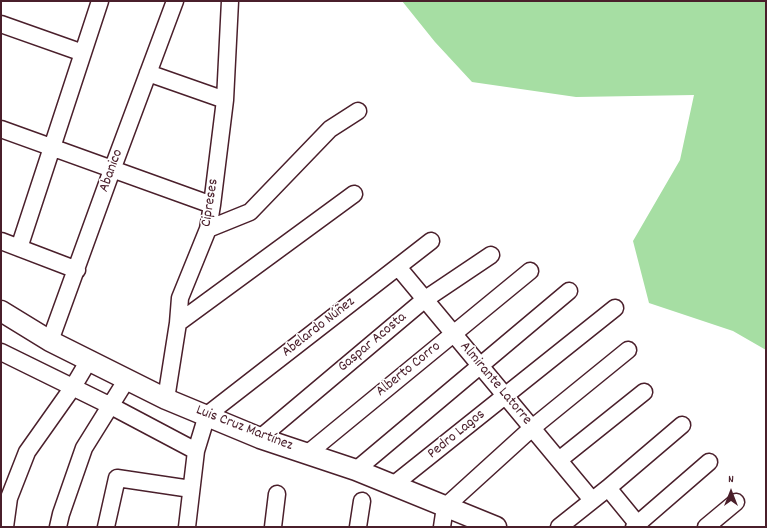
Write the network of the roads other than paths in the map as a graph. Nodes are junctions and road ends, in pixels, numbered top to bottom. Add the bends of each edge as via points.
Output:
1 (100, 1) edge
2 (175, 1) edge
3 (230, 1) edge
4 (1, 24) edge
5 (83, 54) junction
6 (148, 73) junction
7 (225, 100) junction
8 (358, 111) dead end
9 (1, 129) edge
10 (52, 147) junction
11 (112, 170) junction
12 (354, 194) dead end
13 (212, 205) junction
14 (208, 229) junction
15 (1, 241) edge
16 (431, 242) dead end
17 (19, 248) junction
18 (491, 255) dead end
19 (398, 267) junction
20 (77, 270) junction
21 (530, 271) dead end
22 (569, 291) dead end
23 (424, 300) junction
24 (615, 308) dead end
25 (1, 311) edge
26 (178, 323) junction
27 (453, 334) junction
28 (50, 341) junction
29 (628, 350) dead end
30 (1, 352) edge
31 (89, 360) junction
32 (480, 366) junction
33 (127, 379) junction
34 (72, 387) junction
35 (644, 392) dead end
36 (505, 396) junction
37 (166, 399) junction
38 (111, 406) junction
39 (207, 415) junction
40 (682, 425) dead end
41 (532, 428) junction
42 (260, 438) junction
43 (196, 451) junction
44 (307, 454) junction
45 (559, 460) junction
46 (709, 462) dead end
47 (356, 470) junction
48 (392, 486) junction
49 (608, 488) junction
50 (191, 489) junction
51 (277, 494) dead end
52 (592, 500) junction
53 (362, 501) dead end
54 (736, 502) dead end
55 (446, 507) junction
56 (637, 526) edge
57 (4, 527) edge
58 (58, 527) edge
59 (106, 527) edge
60 (187, 527) edge
61 (273, 527) edge
62 (358, 527) edge
63 (442, 527) edge
64 (496, 527) edge
65 (559, 527) edge
66 (706, 527) edge

1 - 5 street
2 - 6 street, Abanico
3 - 7 street, Cipreses
4 - 5 street
5 - 10 street
6 - 7 street
6 - 11 street, Abanico
7 - 13 street, Cipreses
8 - 14 street via 330,129 250,212
9 - 10 street
10 - 11 street
10 - 17 street
11 - 13 street
11 - 20 street, Abanico
12 - 26 street
13 - 14 street, Cipreses
14 - 26 street, Cipreses via 180,298
15 - 17 street
16 - 19 street, Abelardo Núñez
17 - 20 street
18 - 23 street, Gaspar Acosta
19 - 23 street, Almirante Latorre
19 - 39 street, Abelardo Núñez
20 - 28 street, Abanico
21 - 27 street, Alberto Corro
22 - 32 street
23 - 27 street, Almirante Latorre
23 - 42 street, Gaspar Acosta
24 - 36 street, Pedro Lagos
25 - 28 street, Luis Cruz Martínez
26 - 37 street, Cipreses
27 - 32 street, Almirante Latorre
27 - 44 street, Alberto Corro
28 - 31 street, Luis Cruz Martínez
29 - 41 street
30 - 34 street
31 - 33 street, Luis Cruz Martínez
31 - 34 street
32 - 36 street, Almirante Latorre
32 - 47 street
33 - 37 street, Luis Cruz Martínez
33 - 38 street
34 - 38 street
34 - 57 street via 27,452 9,498
35 - 45 street
36 - 41 street, Almirante Latorre
36 - 48 street, Pedro Lagos
37 - 39 street, Luis Cruz Martínez
38 - 43 street
38 - 58 street via 84,448
39 - 42 street, Luis Cruz Martínez
39 - 43 street
40 - 49 street
41 - 45 street, Almirante Latorre
41 - 55 street
42 - 44 street, Luis Cruz Martínez
43 - 50 street
44 - 47 street, Luis Cruz Martínez
45 - 52 street, Almirante Latorre
46 - 56 street
47 - 48 street, Luis Cruz Martínez
48 - 55 street, Luis Cruz Martínez
49 - 52 street
49 - 56 street
50 - 59 street via 117,478
50 - 60 street
51 - 61 street
52 - 65 street
53 - 62 street
54 - 66 street
55 - 63 street
55 - 64 street, Luis Cruz Martínez

